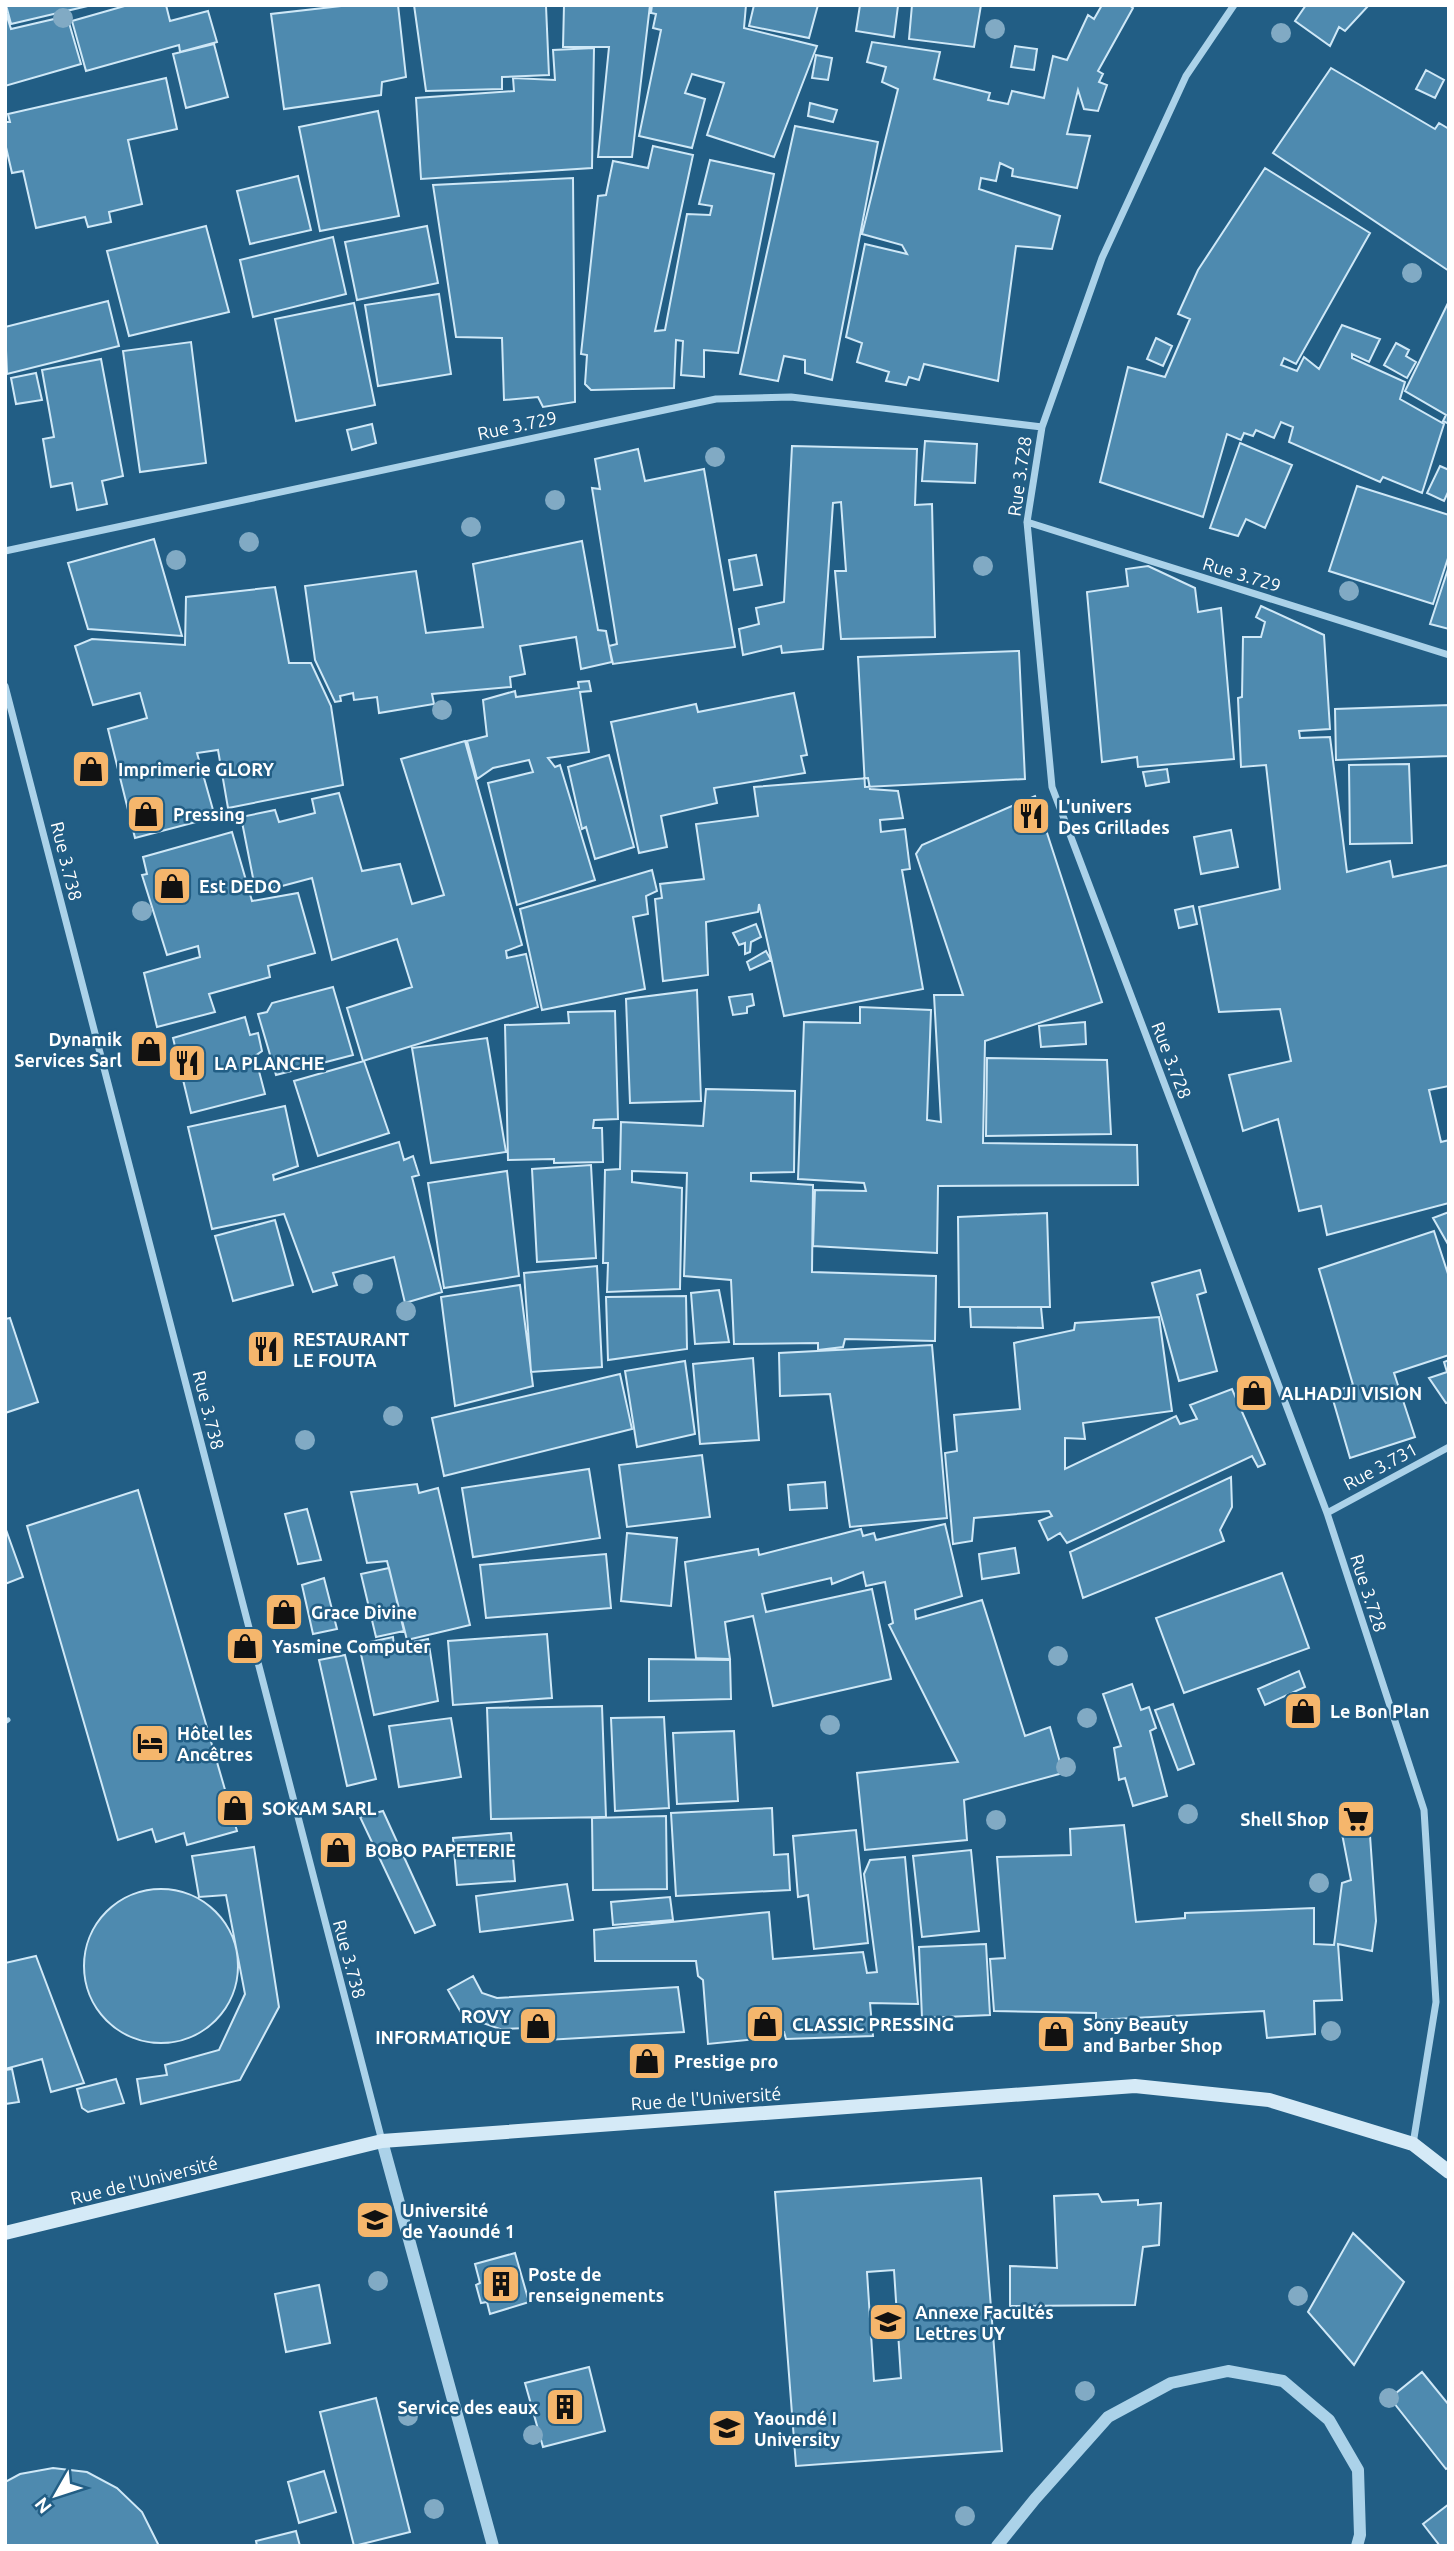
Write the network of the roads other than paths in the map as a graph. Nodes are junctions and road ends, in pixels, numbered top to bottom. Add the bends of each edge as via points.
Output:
1 (1234, 5) edge
2 (1042, 427) junction
3 (1027, 522) junction
4 (5, 551) edge
5 (1449, 655) edge
6 (5, 686) edge
7 (1449, 1447) edge
8 (1326, 1513) junction
9 (382, 2141) junction
10 (1413, 2144) junction
11 (1449, 2172) edge
12 (5, 2234) edge
13 (493, 2546) edge
14 (997, 2546) edge
15 (1357, 2546) edge

1 - 2 street, Rue 3.728 via 1186,76 1102,258
2 - 3 street, Rue 3.728
2 - 4 street, Rue 3.729 via 791,397 716,399
3 - 5 street, Rue 3.729
3 - 8 street, Rue 3.728 via 1052,787
6 - 9 street, Rue 3.738
7 - 8 street, Rue 3.731
8 - 10 street, Rue 3.728 via 1424,1811 1436,2002
9 - 10 main road, Rue de l'Université via 1135,2086 1269,2100
9 - 12 main road, Rue de l'Université
9 - 13 street
10 - 11 main road
14 - 15 street via 1108,2417 1171,2383 1228,2371 1283,2381 1329,2420 1358,2470

